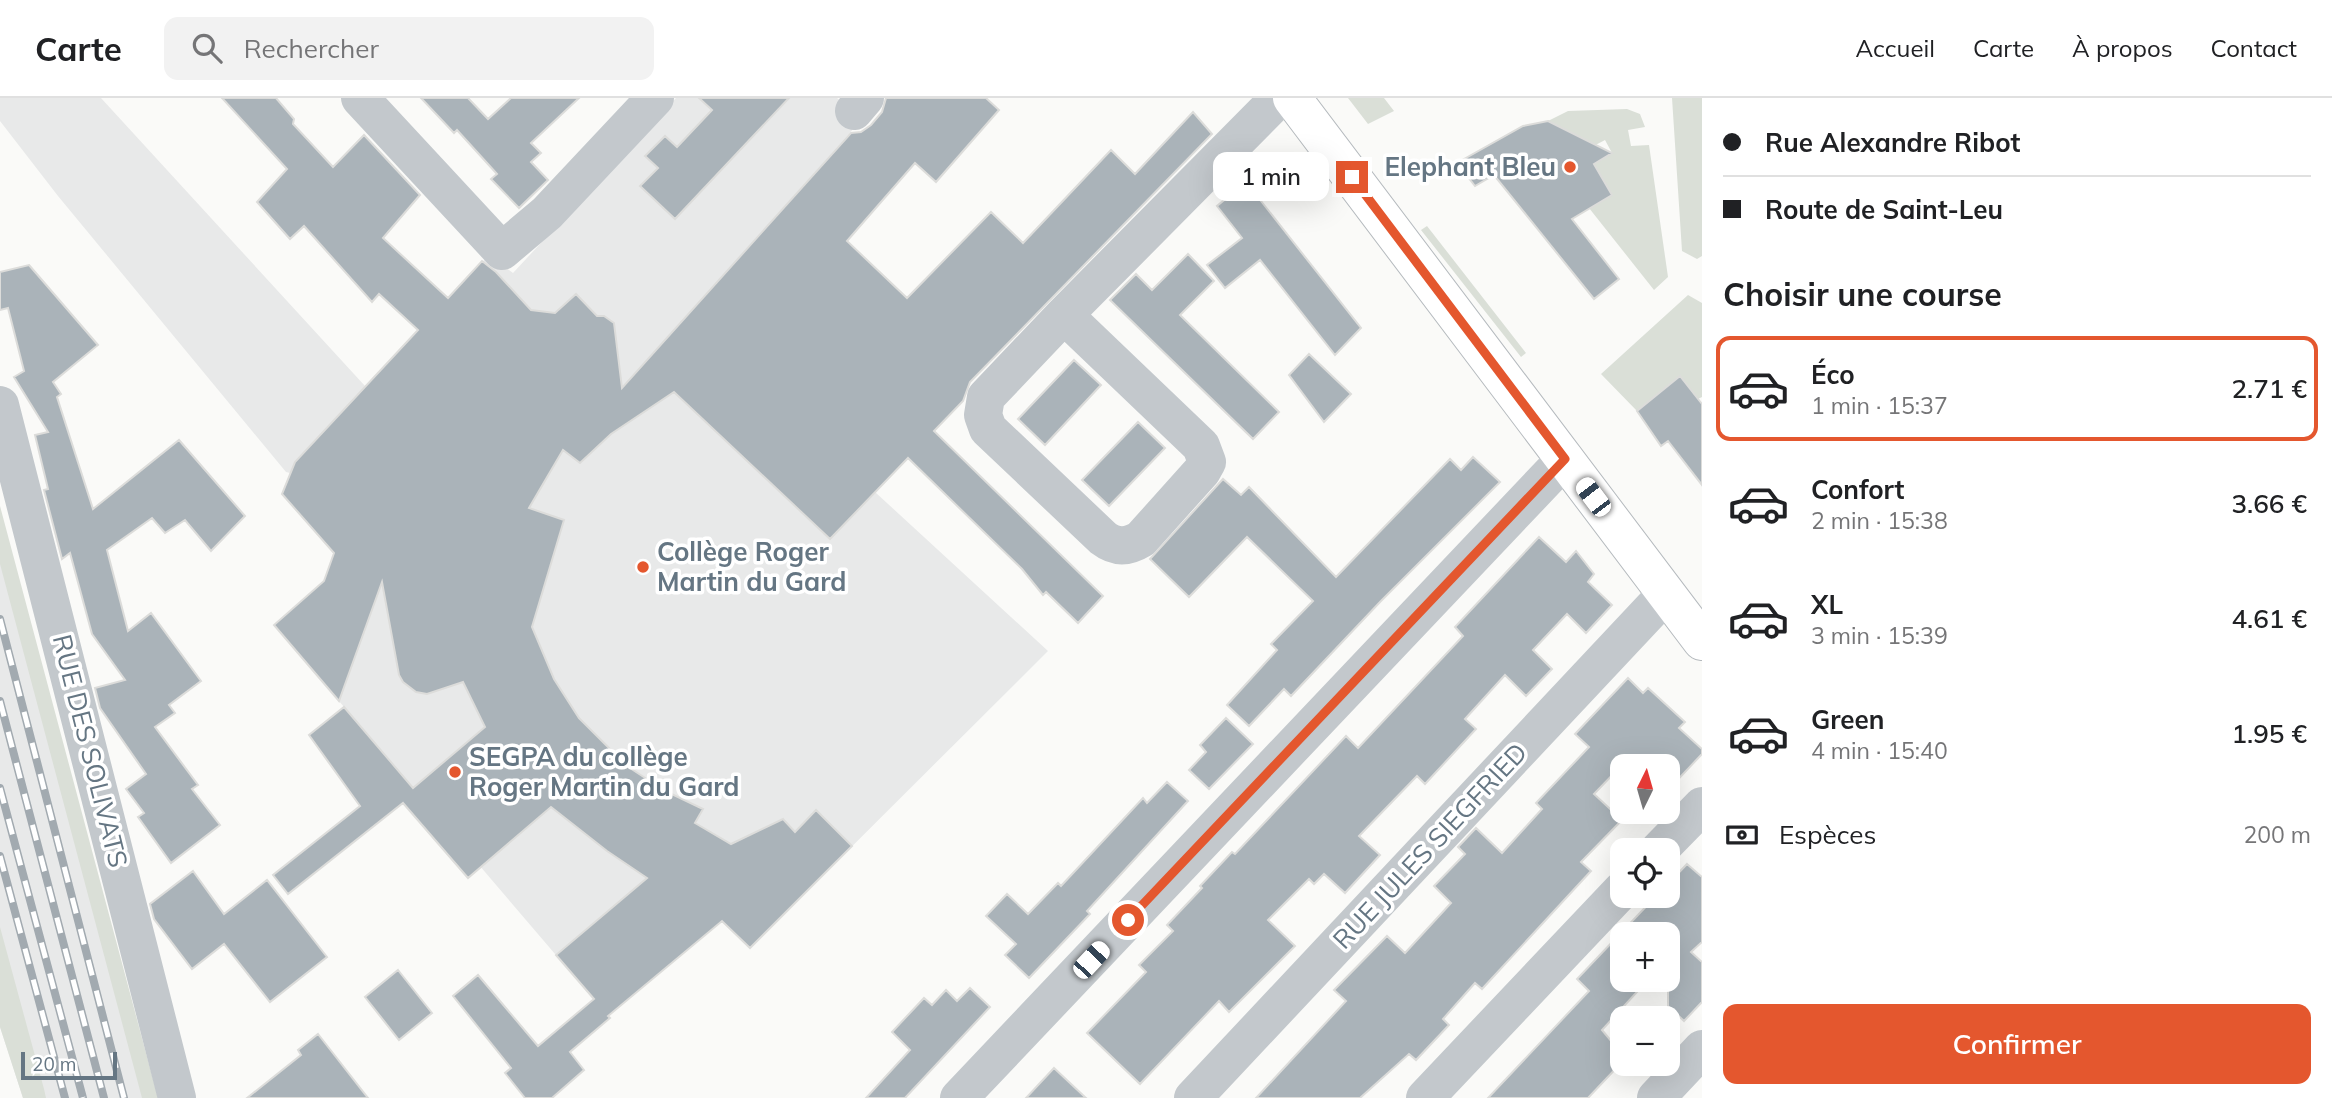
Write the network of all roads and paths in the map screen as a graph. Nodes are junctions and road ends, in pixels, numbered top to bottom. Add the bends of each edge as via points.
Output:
1 (360, 98) edge
2 (655, 98) edge
3 (1279, 98) edge
4 (1292, 98) edge
5 (1064, 315) junction
6 (0, 405) edge
7 (1565, 459) junction
8 (1667, 594) junction
9 (1702, 641) edge
10 (1702, 806) edge
11 (1671, 838) edge
12 (1610, 903) edge
13 (1702, 1049) edge
14 (177, 1098) edge
15 (959, 1098) edge
16 (1193, 1098) edge
17 (1424, 1098) edge
18 (1656, 1098) edge

1 - 2 street via 502,251 547,214
3 - 5 street
4 - 7 main road
5 - 5 street via 986,397 985,422 1103,538 1114,545 1128,545 1141,539 1202,471 1206,457 1201,446
6 - 14 street, RUE DES SOLIVATS
7 - 8 main road
7 - 15 street
8 - 9 main road
8 - 16 street, RUE JULES SIEGFRIED
10 - 11 street
12 - 17 street
13 - 18 street

